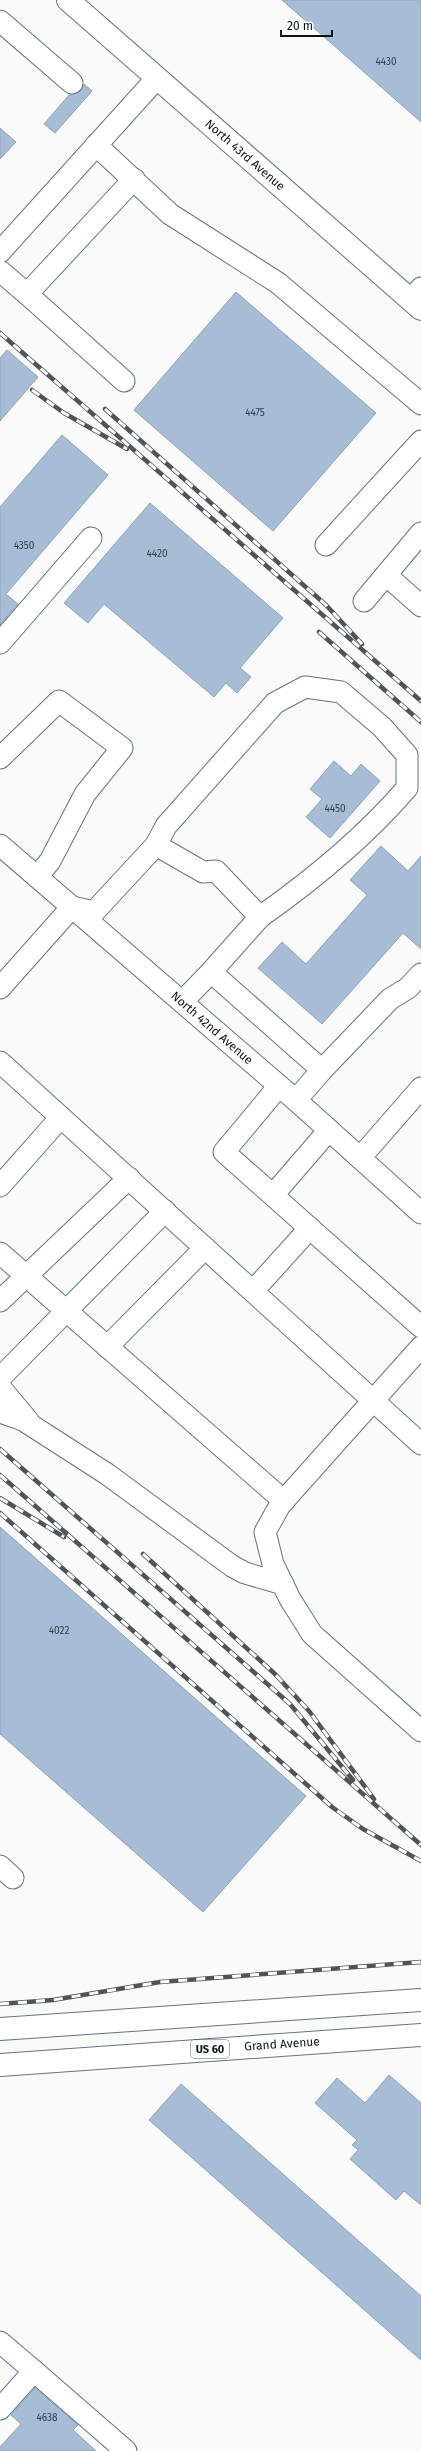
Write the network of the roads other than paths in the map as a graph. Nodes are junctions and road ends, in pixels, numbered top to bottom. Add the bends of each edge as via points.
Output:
1 (68, 0) edge
2 (0, 21) edge
3 (157, 78) junction
4 (72, 83) dead end
5 (96, 145) junction
6 (134, 179) junction
7 (0, 252) edge
8 (0, 271) edge
9 (27, 294) junction
10 (417, 299) edge
11 (124, 381) dead end
12 (421, 404) edge
13 (421, 441) edge
14 (421, 533) edge
15 (91, 538) dead end
16 (326, 545) dead end
17 (386, 575) junction
18 (364, 601) dead end
19 (421, 606) edge
20 (0, 643) edge
21 (0, 758) edge
22 (0, 845) edge
23 (156, 845) junction
24 (37, 877) junction
25 (72, 907) junction
26 (260, 917) junction
27 (211, 972) junction
28 (421, 974) edge
29 (0, 988) edge
30 (182, 1002) junction
31 (1, 1065) edge
32 (322, 1070) junction
33 (279, 1086) junction
34 (421, 1088) edge
35 (296, 1100) junction
36 (61, 1117) junction
37 (329, 1130) junction
38 (360, 1158) junction
39 (129, 1178) junction
40 (0, 1186) edge
41 (273, 1196) junction
42 (165, 1211) junction
43 (421, 1213) edge
44 (310, 1228) junction
45 (205, 1248) junction
46 (0, 1253) edge
47 (27, 1277) junction
48 (253, 1291) junction
49 (0, 1301) edge
50 (66, 1311) junction
51 (421, 1327) edge
52 (107, 1347) junction
53 (421, 1347) edge
54 (0, 1378) edge
55 (0, 1387) edge
56 (373, 1401) junction
57 (0, 1412) edge
58 (32, 1426) junction
59 (421, 1444) edge
60 (284, 1501) junction
61 (283, 1584) junction
62 (421, 1731) edge
63 (421, 2000) edge
64 (0, 2029) edge
65 (421, 2035) edge
66 (0, 2065) edge
67 (0, 2342) edge
68 (34, 2371) junction
69 (0, 2410) edge
70 (126, 2451) edge

1 - 3 main road, North 43rd Avenue
2 - 4 street
3 - 5 street
3 - 10 main road, North 43rd Avenue
5 - 6 street
5 - 7 street
6 - 9 street
6 - 12 street via 170,214 278,283
8 - 9 street
9 - 11 street
13 - 16 street
14 - 17 street
15 - 20 street
17 - 18 street
17 - 19 street
21 - 24 street via 60,701 122,748 86,794 50,861
22 - 24 street, North 42nd Avenue
23 - 25 street via 94,912
23 - 26 street via 203,872 216,871
23 - 26 street via 166,826 275,702 305,687 341,692 382,727 407,755 407,788 384,816 316,877
24 - 25 street, North 42nd Avenue
25 - 29 street
25 - 30 street, North 42nd Avenue
26 - 27 street
27 - 30 street
27 - 32 street
28 - 32 street via 408,988 390,999
30 - 33 street, North 42nd Avenue
31 - 36 street
32 - 35 street
33 - 35 street, North 42nd Avenue
33 - 41 street via 224,1152
34 - 38 street
35 - 37 street, North 42nd Avenue
36 - 39 street
36 - 40 street
37 - 38 street, North 42nd Avenue
37 - 41 street
38 - 43 street, North 42nd Avenue
39 - 42 street
39 - 47 street
41 - 44 street
42 - 45 street
42 - 50 street
44 - 48 street
44 - 51 street
45 - 48 street
45 - 52 street
46 - 47 street
47 - 49 street
47 - 50 street
48 - 56 street
50 - 52 street
50 - 54 street
52 - 60 street
53 - 56 street
55 - 58 street
56 - 59 street
56 - 60 street
57 - 58 street via 13,1415
58 - 61 street via 108,1474 232,1566
60 - 61 street via 271,1518 265,1532 273,1564
61 - 62 street via 302,1620 321,1644
63 - 64 main road
65 - 66 main road, Grand Avenue / US 60
67 - 68 street
68 - 69 street
68 - 70 street

